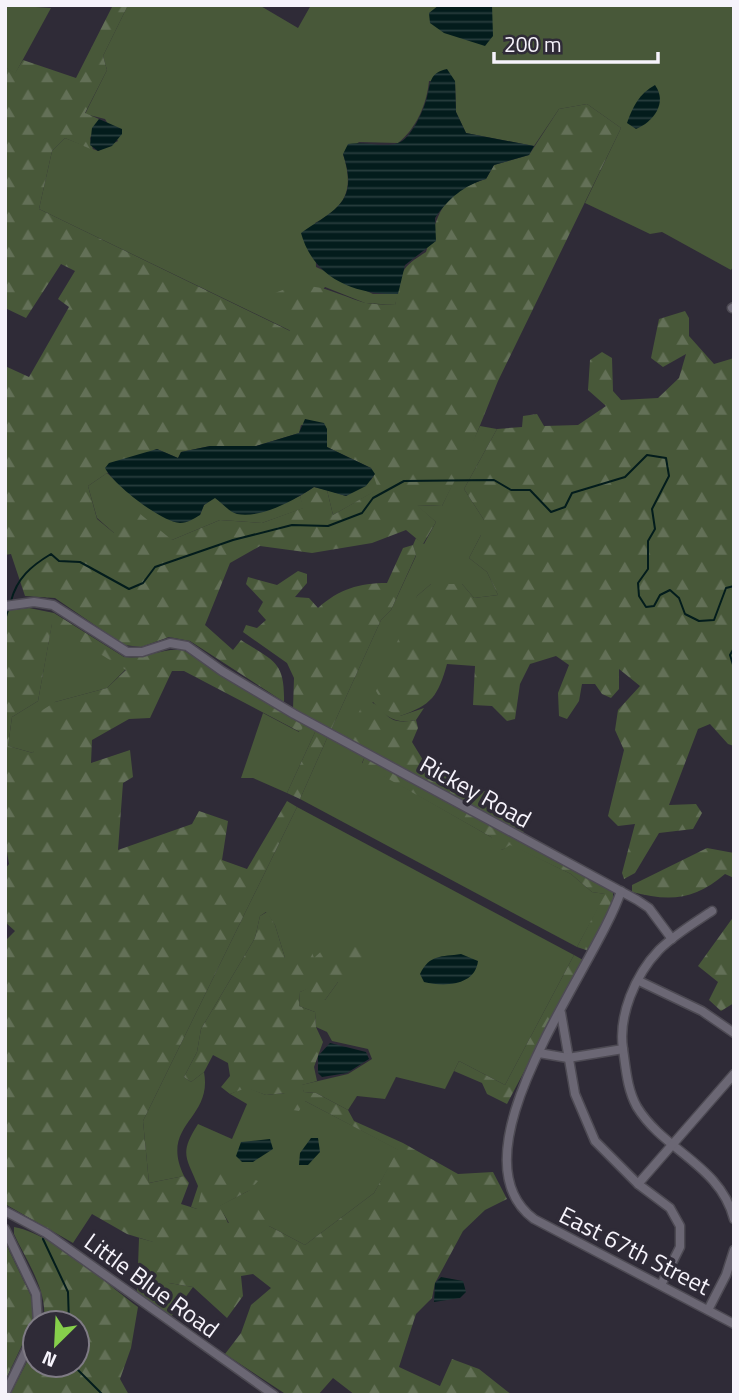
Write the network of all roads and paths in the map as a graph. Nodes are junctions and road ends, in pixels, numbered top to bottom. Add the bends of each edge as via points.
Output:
1 (5, 606) edge
2 (621, 891) junction
3 (712, 911) dead end
4 (672, 939) junction
5 (639, 981) junction
6 (561, 1013) junction
7 (734, 1033) edge
8 (623, 1049) junction
9 (539, 1053) junction
10 (568, 1058) junction
11 (734, 1074) edge
12 (674, 1143) junction
13 (638, 1184) junction
14 (5, 1211) edge
15 (734, 1219) edge
16 (5, 1229) edge
17 (734, 1250) edge
18 (661, 1285) junction
19 (37, 1309) edge
20 (708, 1310) junction
21 (734, 1324) edge
22 (21, 1361) edge
23 (5, 1394) edge
24 (274, 1395) edge

1 - 2 street, Rickey Road via 54,605 127,652 142,653 170,643 187,646 295,714
2 - 4 street, Rickey Road via 649,908
2 - 6 street
3 - 4 street
4 - 5 street via 654,955
5 - 7 street
5 - 8 street via 622,1022
6 - 9 street
6 - 10 street
8 - 10 street
8 - 12 street via 636,1104
9 - 10 street
9 - 18 street, East 67th Street via 507,1145 509,1184 521,1208 543,1225
10 - 13 street via 579,1109 595,1141
11 - 12 street
12 - 13 street
12 - 15 street via 720,1187
13 - 18 street via 670,1208 680,1226 680,1247
14 - 24 street, Little Blue Road via 46,1233
16 - 19 street via 36,1294
17 - 20 street
18 - 20 street, East 67th Street
20 - 21 street, East 67th Street
22 - 23 street

